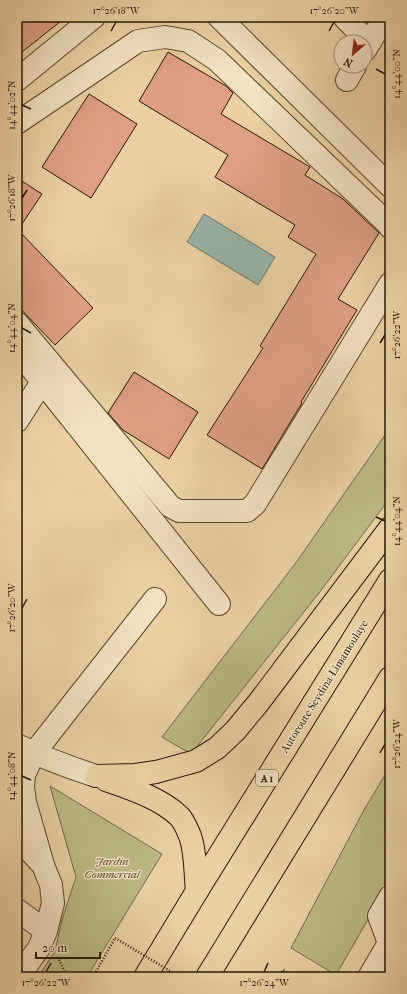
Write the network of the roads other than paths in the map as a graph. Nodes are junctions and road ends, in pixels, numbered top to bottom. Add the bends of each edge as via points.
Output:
1 (94, 17) edge
2 (219, 17) edge
3 (344, 17) edge
4 (385, 17) edge
5 (357, 34) edge
6 (373, 36) edge
7 (17, 80) edge
8 (17, 123) edge
9 (390, 186) edge
10 (390, 227) edge
11 (390, 284) edge
12 (17, 323) edge
13 (17, 350) edge
14 (42, 382) junction
15 (17, 421) edge
16 (390, 528) edge
17 (390, 580) edge
18 (155, 599) dead end
19 (220, 604) dead end
20 (390, 678) edge
21 (25, 749) edge
22 (96, 776) junction
23 (17, 837) edge
24 (43, 865) junction
25 (197, 891) junction
26 (390, 897) edge
27 (17, 910) edge
28 (46, 931) junction
29 (389, 943) edge
30 (18, 977) edge
31 (145, 977) edge
32 (207, 977) edge
33 (369, 977) edge

1 - 7 street
2 - 9 street
3 - 5 street
4 - 6 street
8 - 10 street via 138,41 165,37 188,41 217,60
11 - 12 street via 256,504 247,511 179,511 170,506
13 - 14 street
14 - 15 street
14 - 19 street
16 - 22 highway via 259,702 216,748 196,761 156,772
17 - 25 highway, Autoroute Seydina-Limamoulaye / A 1
18 - 21 street
20 - 32 highway
21 - 22 street via 68,768
21 - 24 street via 23,787
22 - 25 highway via 142,794 165,806 180,818 190,836
23 - 24 street
24 - 28 street via 51,885 53,903
25 - 31 highway, Autoroute Seydina-Limamoulaye / A 1
26 - 29 street via 379,916
27 - 28 street
28 - 30 street via 39,948
29 - 33 street

